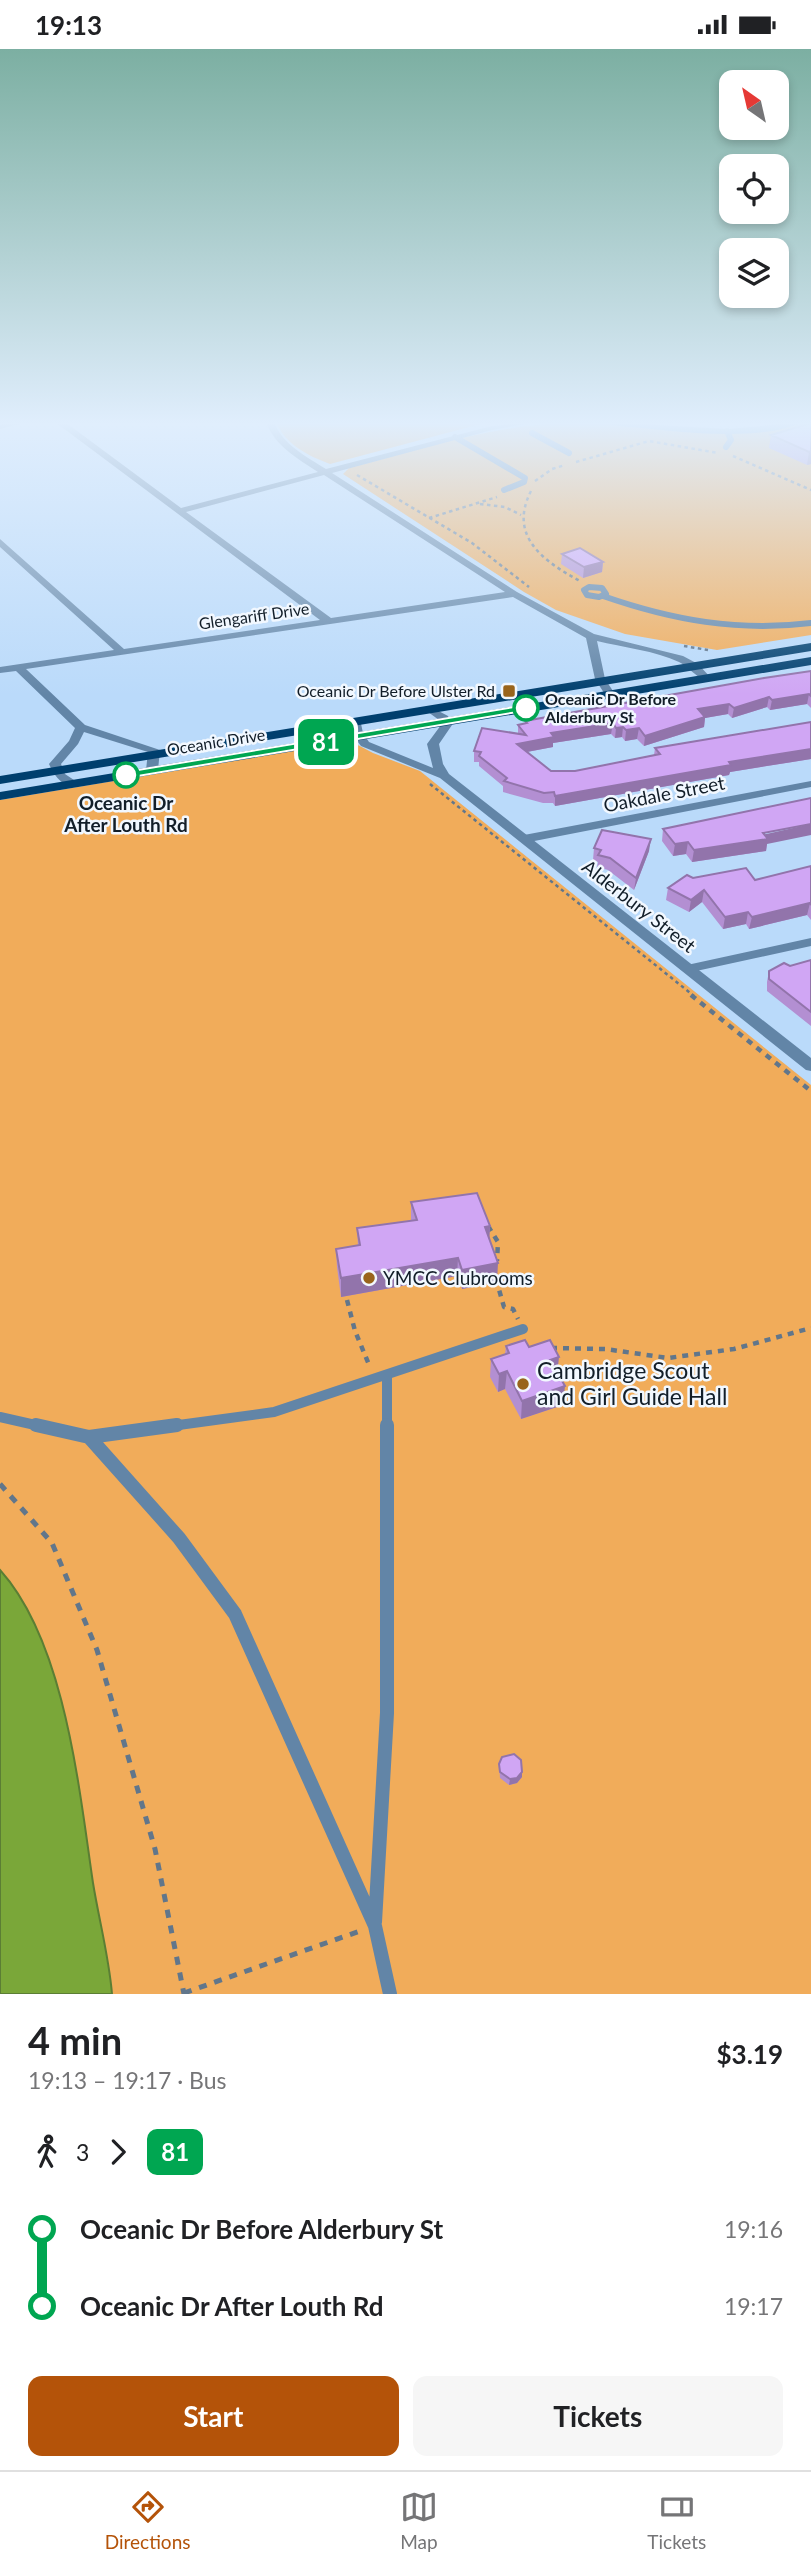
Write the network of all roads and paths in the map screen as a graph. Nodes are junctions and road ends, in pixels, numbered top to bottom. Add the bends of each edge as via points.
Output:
1 (181, 513) edge
2 (388, 513) edge
3 (420, 513) edge
4 (446, 513) edge
5 (517, 513) edge
6 (521, 515) joint
7 (429, 518) junction
8 (0, 542) edge
9 (586, 582) dead end
10 (530, 587) dead end
11 (514, 594) junction
12 (603, 596) dead end
13 (328, 621) junction
14 (811, 623) edge
15 (590, 636) junction
16 (675, 644) dead end
17 (811, 647) edge
18 (121, 651) junction
19 (716, 651) dead end
20 (811, 661) edge
21 (694, 666) junction
22 (18, 667) junction
23 (0, 670) edge
24 (706, 678) junction
25 (599, 681) junction
26 (610, 694) junction
27 (429, 709) junction
28 (445, 722) junction
29 (81, 727) junction
30 (358, 729) junction
31 (155, 755) junction
32 (57, 771) junction
33 (152, 771) junction
34 (443, 776) junction
35 (0, 780) edge
36 (426, 781) dead end
37 (74, 784) junction
38 (811, 784) edge
39 (0, 796) edge
40 (524, 839) junction
41 (811, 942) edge
42 (687, 969) junction
43 (811, 1066) edge
44 (811, 1091) edge
45 (487, 1224) edge
46 (497, 1263) edge
47 (496, 1274) edge
48 (347, 1300) dead end
49 (811, 1328) edge
50 (523, 1329) joint
51 (544, 1347) edge
52 (380, 1377) junction
53 (0, 1417) edge
54 (89, 1437) junction
55 (0, 1484) edge
56 (375, 1926) junction
57 (184, 1993) edge
58 (390, 1994) edge

1 - 13 street
2 - 11 street
3 - 7 path
4 - 7 path
5 - 6 path
6 - 9 path via 538,552
7 - 10 path via 472,543
8 - 18 street
11 - 13 street, Glengariff Drive
11 - 15 street
12 - 14 lane via 701,623 766,628
13 - 18 street, Glengariff Drive
15 - 21 street via 679,658
15 - 25 street via 597,651
16 - 19 path
17 - 21 main road, Oceanic Drive
18 - 22 street, Glengariff Drive
20 - 24 main road, Oceanic Drive
21 - 24 street
21 - 25 main road, Oceanic Drive
22 - 23 street, Glengariff Drive
22 - 29 street
24 - 26 main road, Oceanic Drive
25 - 26 street
25 - 27 main road, Oceanic Drive
26 - 28 main road, Oceanic Drive
27 - 28 street
27 - 30 main road, Oceanic Drive
28 - 30 main road, Oceanic Drive
28 - 34 street via 447,727 432,750
29 - 31 street via 140,744
29 - 32 street via 55,764
30 - 31 main road, Oceanic Drive
30 - 33 main road, Oceanic Drive
30 - 34 street, Alderbury Street via 365,744 377,751
31 - 32 main road, Oceanic Drive
31 - 33 street
32 - 35 main road, Oceanic Drive
32 - 37 street
33 - 37 main road, Oceanic Drive
34 - 40 street, Alderbury Street
36 - 44 path
37 - 39 main road, Oceanic Drive
38 - 40 street, Oakdale Street
40 - 42 street, Alderbury Street
41 - 42 street
42 - 43 street, Alderbury Street
45 - 46 path via 498,1242
47 - 50 path via 504,1307 513,1309
48 - 52 path via 355,1331
49 - 51 path via 734,1349 667,1358
50 - 52 lane
52 - 54 lane via 274,1412
52 - 56 lane via 387,1713
53 - 54 lane
54 - 56 lane via 179,1538 234,1614
55 - 57 path via 52,1543 97,1650 155,1849
56 - 57 path
56 - 58 lane

